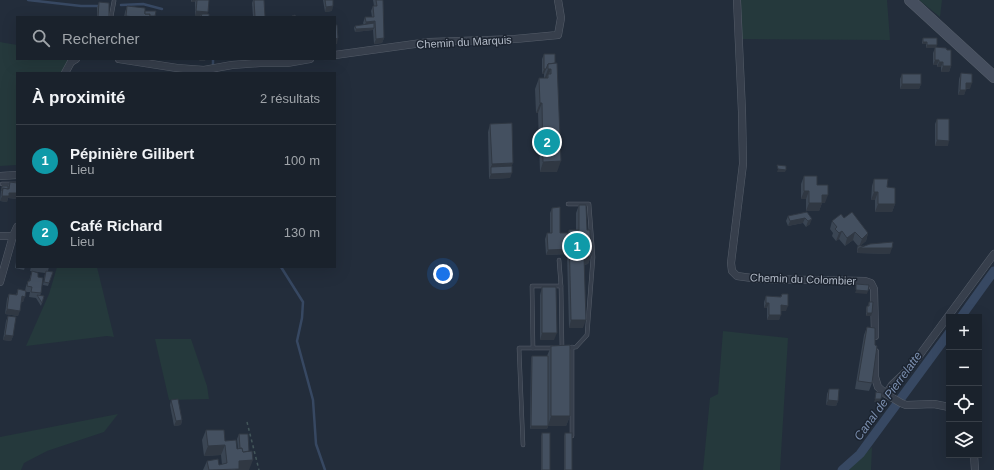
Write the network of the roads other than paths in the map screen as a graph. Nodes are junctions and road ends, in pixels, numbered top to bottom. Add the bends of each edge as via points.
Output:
1 (558, 0) edge
2 (737, 0) edge
3 (910, 0) edge
4 (114, 1) dead end
5 (112, 16) edge
6 (336, 55) edge
7 (74, 60) edge
8 (125, 60) edge
9 (304, 60) edge
10 (66, 72) edge
11 (994, 76) edge
12 (16, 174) edge
13 (0, 176) edge
14 (2, 184) edge
15 (16, 184) edge
16 (568, 204) dead end
17 (16, 229) edge
18 (0, 236) edge
19 (13, 236) junction
20 (994, 254) edge
21 (559, 260) dead end
22 (0, 282) edge
23 (561, 286) junction
24 (533, 348) junction
25 (562, 348) junction
26 (572, 348) junction
27 (886, 394) junction
28 (946, 406) edge
29 (572, 439) edge
30 (523, 445) dead end
31 (974, 458) edge
32 (975, 470) edge

1 - 6 street, Chemin du Marquis via 558,36 429,42
2 - 27 street, Chemin du Colombier via 743,164 732,271 737,276 760,278 871,283 874,289 875,377 878,387
3 - 11 street
4 - 5 lane
7 - 10 street
8 - 9 street via 204,70
12 - 13 street
14 - 15 lane
16 - 26 lane via 588,204 592,257 587,335
17 - 19 street
18 - 19 street
19 - 22 street
20 - 27 street via 910,368
21 - 23 lane
23 - 24 lane via 532,286
23 - 25 lane
24 - 25 lane
24 - 30 lane via 519,348
25 - 26 lane
26 - 29 lane
27 - 28 street, Chemin du Colombier via 901,403
31 - 32 street

